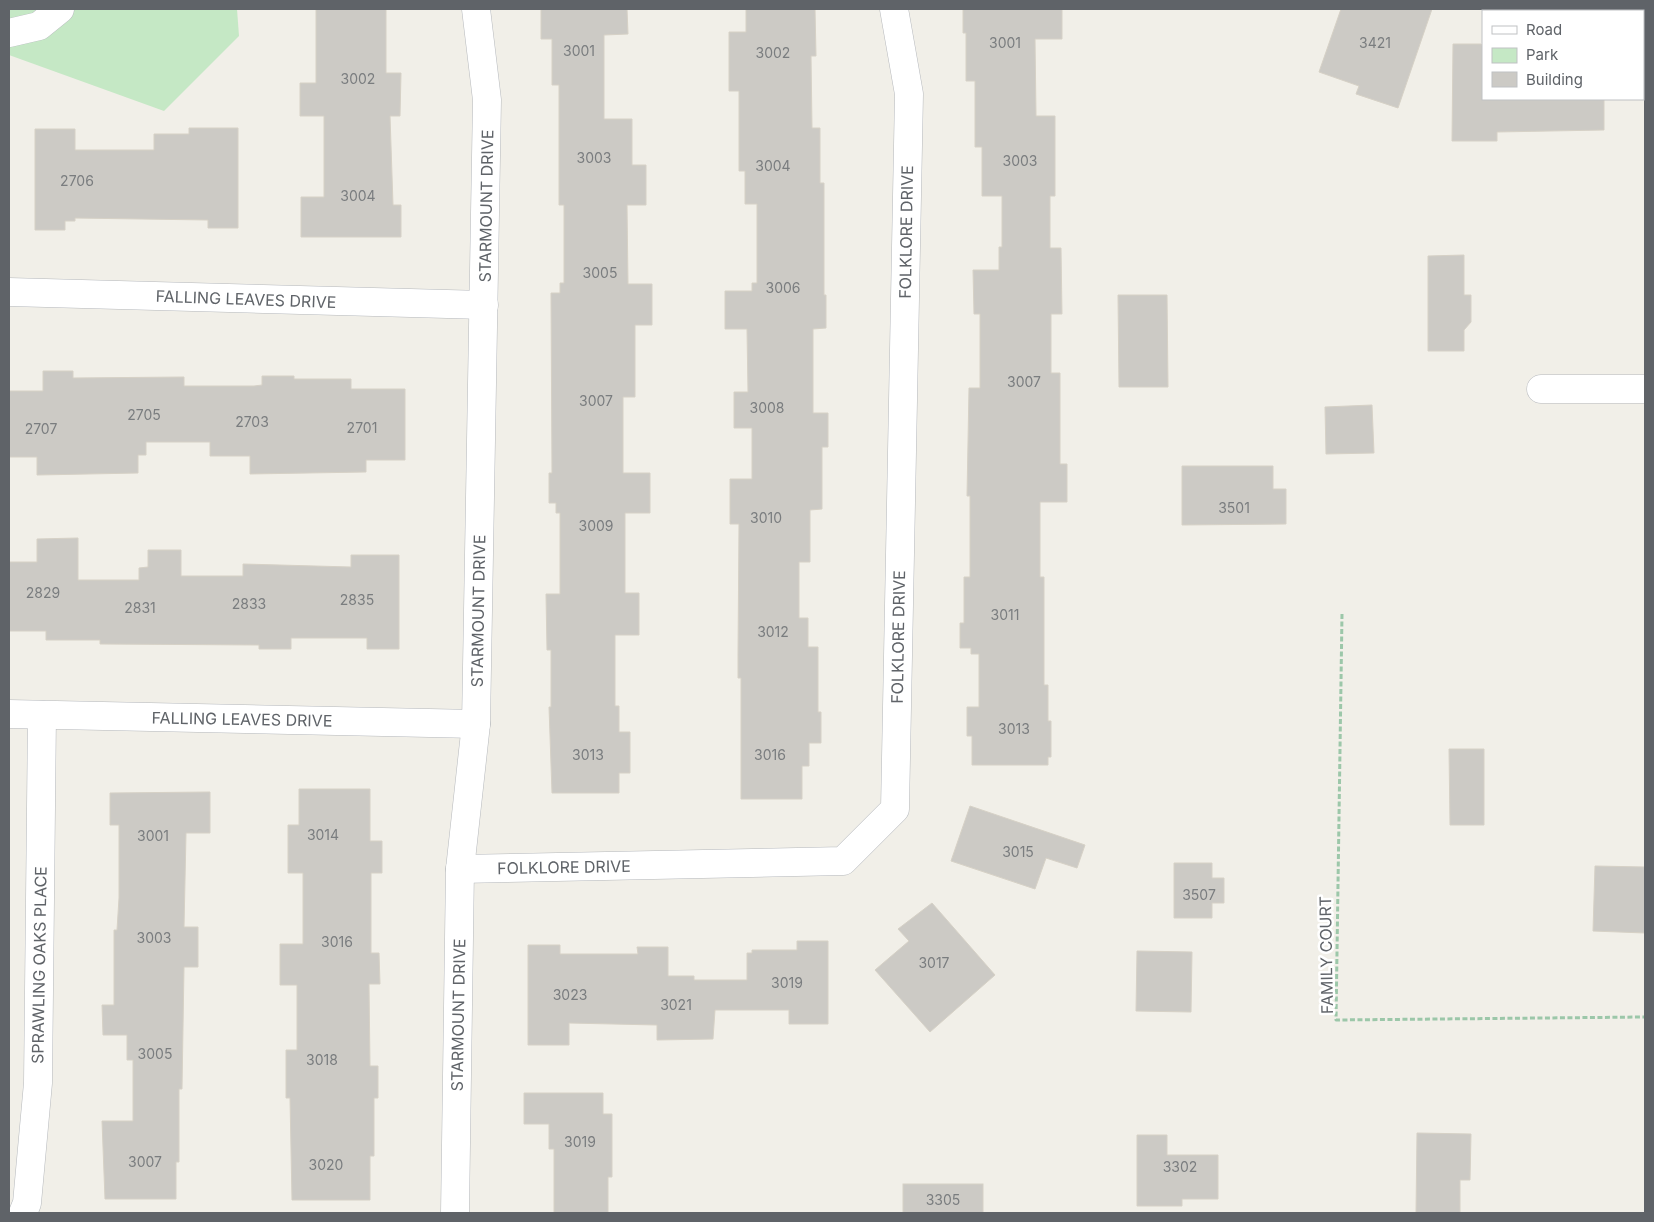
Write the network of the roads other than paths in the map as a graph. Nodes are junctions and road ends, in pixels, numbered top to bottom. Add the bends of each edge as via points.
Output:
1 (60, 9) edge
2 (476, 9) edge
3 (894, 9) edge
4 (9, 33) edge
5 (9, 292) edge
6 (484, 305) junction
7 (1541, 389) dead end
8 (1645, 389) edge
9 (9, 714) edge
10 (42, 715) junction
11 (476, 724) junction
12 (460, 869) junction
13 (23, 1213) edge
14 (455, 1213) edge

1 - 4 street via 39,26
2 - 6 street, STARMOUNT DRIVE via 488,100
3 - 12 street, FOLKLORE DRIVE via 908,94 894,809 843,861
5 - 6 street, FALLING LEAVES DRIVE
6 - 11 street, STARMOUNT DRIVE
7 - 8 street
9 - 10 street, FALLING LEAVES DRIVE
10 - 11 street, FALLING LEAVES DRIVE
10 - 13 street, SPRAWLING OAKS PLACE via 38,1083 27,1203
11 - 12 street, STARMOUNT DRIVE
12 - 14 street, STARMOUNT DRIVE

